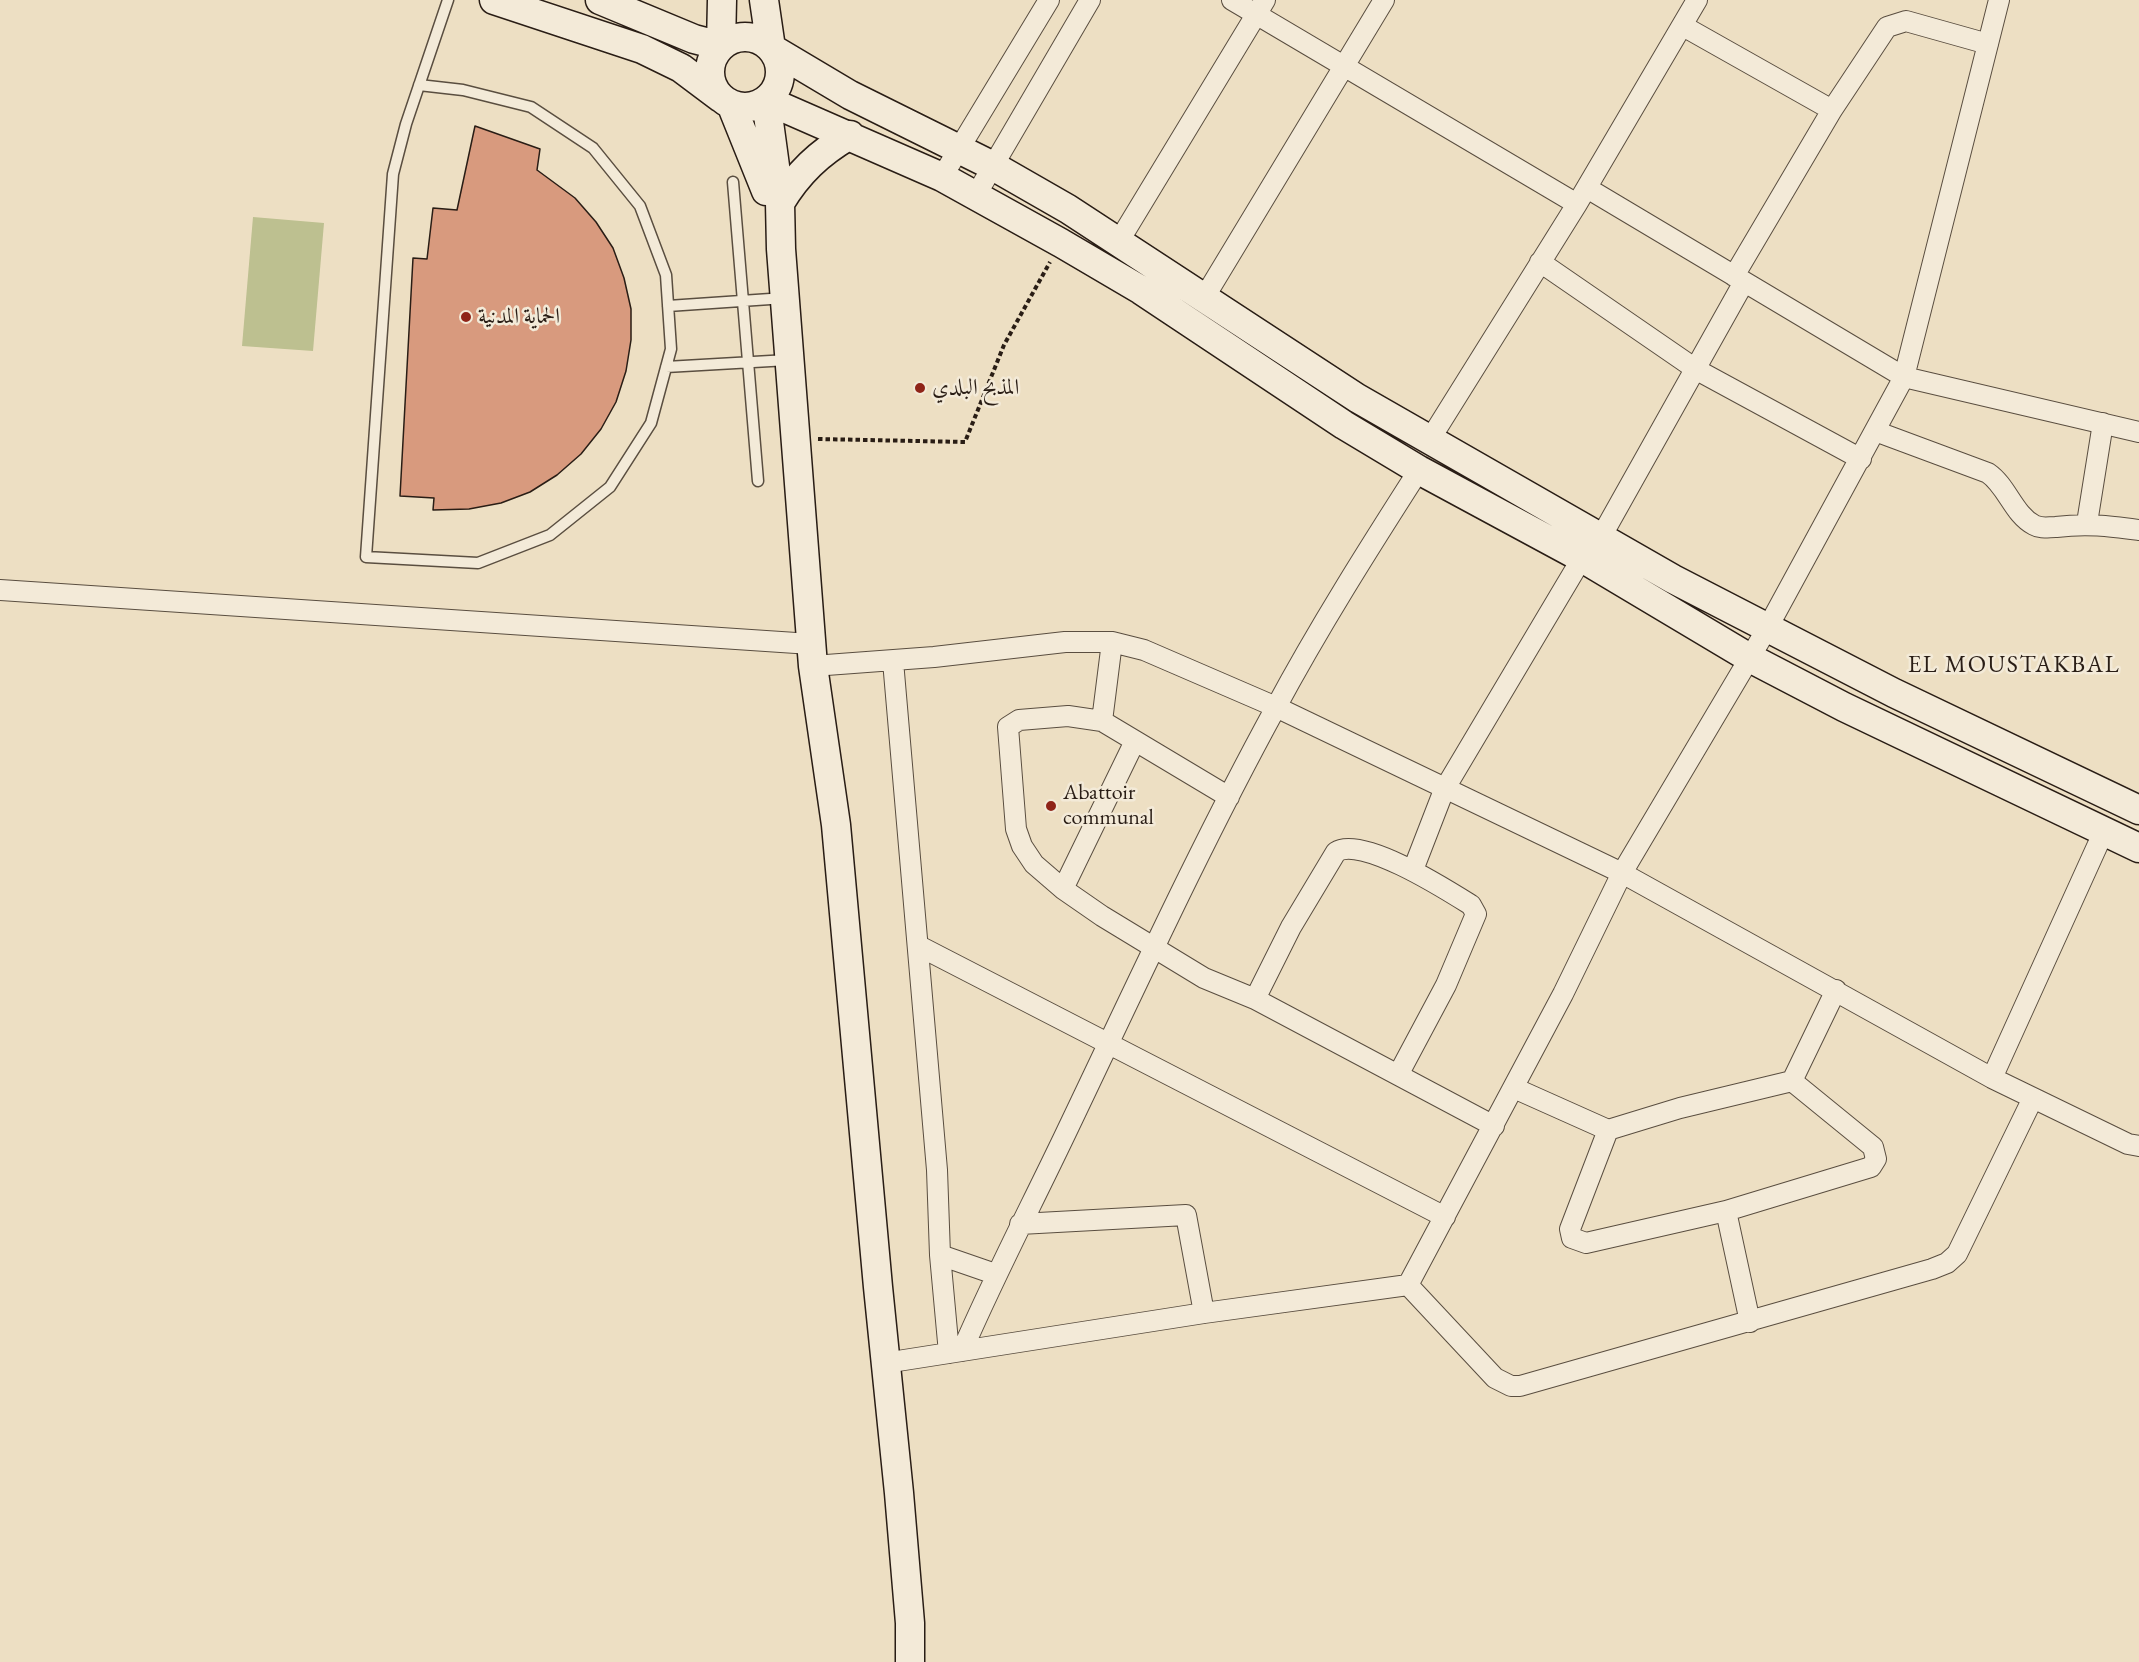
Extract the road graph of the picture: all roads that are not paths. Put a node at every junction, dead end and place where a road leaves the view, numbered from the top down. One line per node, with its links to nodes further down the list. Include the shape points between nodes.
1 (448, 0): 18 (lane)
2 (494, 0): 20 (street, via 642,49 681,68)
3 (600, 0): 15 (street, via 694,39)
4 (722, 0): 15 (street)
5 (764, 0): 16 (street)
6 (1049, 0): 23 (street)
7 (1090, 0): 24 (street)
8 (1232, 0): 12 (street)
9 (1384, 0): 17 (street)
10 (1697, 0): 13 (street)
11 (1999, 0): 14 (street)
12 (1261, 8): 17 (street); 30 (street)
13 (1683, 26): 21 (street); 28 (street)
14 (1988, 44): 21 (street, via 1906,21 1894,24 1887,27); 42 (street)
15 (721, 46): 16 (street, via 741,37 752,37); 20 (street, via 710,66 714,88)
16 (771, 48): 19 (street, via 781,69 775,92); 23 (street, via 850,95)
17 (1346, 66): 28 (street); 35 (street)
18 (419, 85): 37 (lane, via 463,90 531,107 593,148 640,206 666,275); 40 (lane, via 393,174 366,557 478,563 550,535 609,487 651,423)
19 (766, 100): 20 (street, via 743,107); 22 (street); 29 (street)
20 (726, 101): 31 (street, via 764,184)
21 (1832, 110): 33 (street)
22 (850, 135): 25 (street); 29 (street, via 817,157)
23 (960, 149): 24 (street); 25 (street)
24 (993, 166): 27 (street); 30 (street)
25 (942, 177): 27 (street)
26 (733, 182): 36 (lane)
27 (976, 195): 48 (street, via 1141,290)
28 (1582, 196): 32 (street); 33 (street)
29 (780, 203): 31 (street)
30 (1119, 241): 35 (street)
31 (781, 249): 34 (street)
32 (1540, 262): 41 (street); 46 (street)
33 (1739, 279): 41 (street); 42 (street)
34 (785, 298): 36 (lane); 38 (street)
35 (1204, 298): 46 (street)
36 (743, 301): 37 (lane); 39 (lane)
37 (668, 306): 40 (lane, via 671,349)
38 (790, 360): 39 (lane); 56 (street)
39 (748, 361): 40 (lane); 49 (lane)
40 (666, 367)
41 (1697, 370): 47 (street); 52 (street)
42 (1904, 377): 43 (street); 44 (street)
43 (2103, 423): 45 (street); 50 (street)
44 (1875, 431): 47 (street); 50 (street, via 1988,473 2034,526)
45 (2139, 432)
46 (1429, 441): 52 (street)
47 (1861, 459): 54 (street)
48 (1419, 470): 52 (street); 59 (street)
49 (758, 481)
50 (2087, 523): 51 (street)
51 (2139, 531)
52 (1592, 548): 54 (street, via 1673,579); 57 (street); 62 (street)
53 (0, 590): 56 (street)
54 (1768, 627): 57 (street); 64 (street, via 1894,693)
55 (1112, 642): 58 (street, via 1065,642); 59 (street, via 1144,650); 60 (street)
56 (812, 655): 58 (street); 92 (street, via 836,825)
57 (1748, 657): 65 (street); 68 (street)
58 (893, 661): 70 (street)
59 (1276, 708): 62 (street); 63 (street)
60 (1102, 721): 61 (street); 69 (street, via 1068,716 1019,720 1008,727 1016,829 1034,864)
61 (1135, 741): 63 (street); 69 (street)
62 (1444, 790): 67 (street); 68 (street)
63 (1228, 797): 71 (street)
64 (2139, 810)
65 (2104, 831): 66 (street); 76 (street)
66 (2139, 848)
67 (1413, 870): 73 (street, via 1351,847 1336,852 1291,927); 75 (street, via 1471,905 1476,914 1446,985)
68 (1622, 873): 72 (street); 78 (street)
69 (1063, 889): 71 (street)
70 (919, 946): 74 (street); 86 (street)
71 (1152, 947): 73 (street, via 1204,978); 74 (street)
72 (1836, 990): 76 (street); 77 (street)
73 (1255, 999): 75 (street)
74 (1108, 1042): 84 (street); 85 (street)
75 (1398, 1075): 80 (street)
76 (1992, 1078): 79 (street)
77 (1792, 1081): 81 (street); 83 (street, via 1873,1147 1876,1159 1870,1167)
78 (1514, 1088): 80 (street); 81 (street)
79 (2033, 1098): 82 (street); 90 (street, via 1961,1246 1947,1263)
80 (1494, 1126): 84 (street)
81 (1608, 1130): 83 (street, via 1570,1228 1572,1238 1586,1243)
82 (2139, 1146)
83 (1726, 1211): 90 (street)
84 (1445, 1217): 88 (street)
85 (1020, 1224): 87 (street); 89 (street, via 1186,1215)
86 (940, 1255): 87 (street); 91 (street)
87 (995, 1274): 91 (street)
88 (1408, 1285): 89 (street); 90 (street, via 1495,1377 1511,1386)
89 (1204, 1313): 91 (street)
90 (1750, 1322)
91 (955, 1352): 92 (street)
92 (885, 1363): 93 (street, via 910,1623)
93 (910, 1662)

